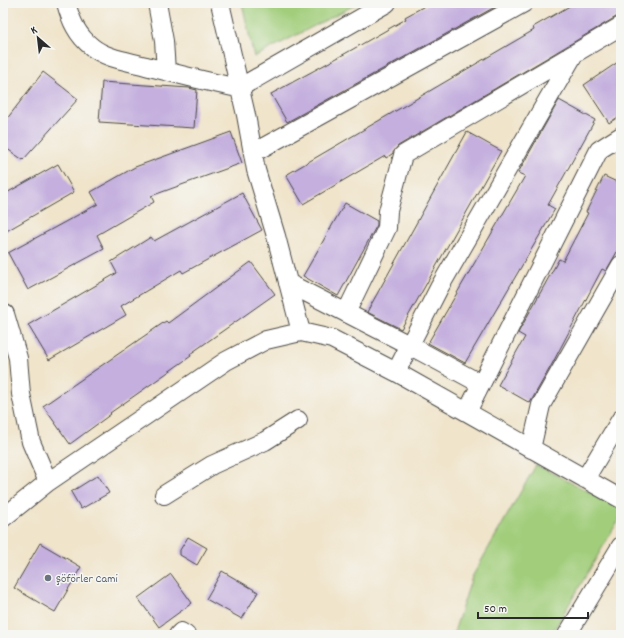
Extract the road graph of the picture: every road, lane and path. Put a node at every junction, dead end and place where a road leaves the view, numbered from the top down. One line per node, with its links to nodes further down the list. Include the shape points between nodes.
1 (66, 3): 8 (street, via 70,20 76,30 98,51 106,56)
2 (156, 3): 8 (street, via 164,41)
3 (220, 3): 9 (street)
4 (387, 3): 9 (street)
5 (524, 3): 11 (street)
6 (621, 26): 7 (street)
7 (575, 53): 15 (street, via 403,155 388,211 387,228); 17 (street, via 439,288)
8 (166, 71): 9 (street)
9 (239, 88): 11 (street)
10 (621, 136): 19 (street, via 599,150)
11 (253, 153): 13 (street)
12 (621, 265): 23 (street, via 541,405)
13 (288, 283): 15 (street); 16 (street)
14 (3, 313): 25 (street, via 18,358 21,394 31,442)
15 (346, 313): 17 (street)
16 (301, 332): 18 (street, via 332,339); 25 (street, via 266,340 226,361)
17 (409, 345): 18 (street); 19 (street)
18 (396, 372): 20 (street)
19 (481, 384): 20 (street)
20 (467, 412): 23 (street)
21 (621, 419): 24 (street)
22 (298, 420): 26 (street, via 265,441 212,465)
23 (531, 449): 24 (street)
24 (586, 480): 27 (street)
25 (48, 482): 28 (street)
26 (164, 495)
27 (621, 500)
28 (3, 518)
29 (621, 546): 32 (street)
30 (178, 635): 31 (street, via 181,632)
31 (186, 635)
32 (567, 635)

